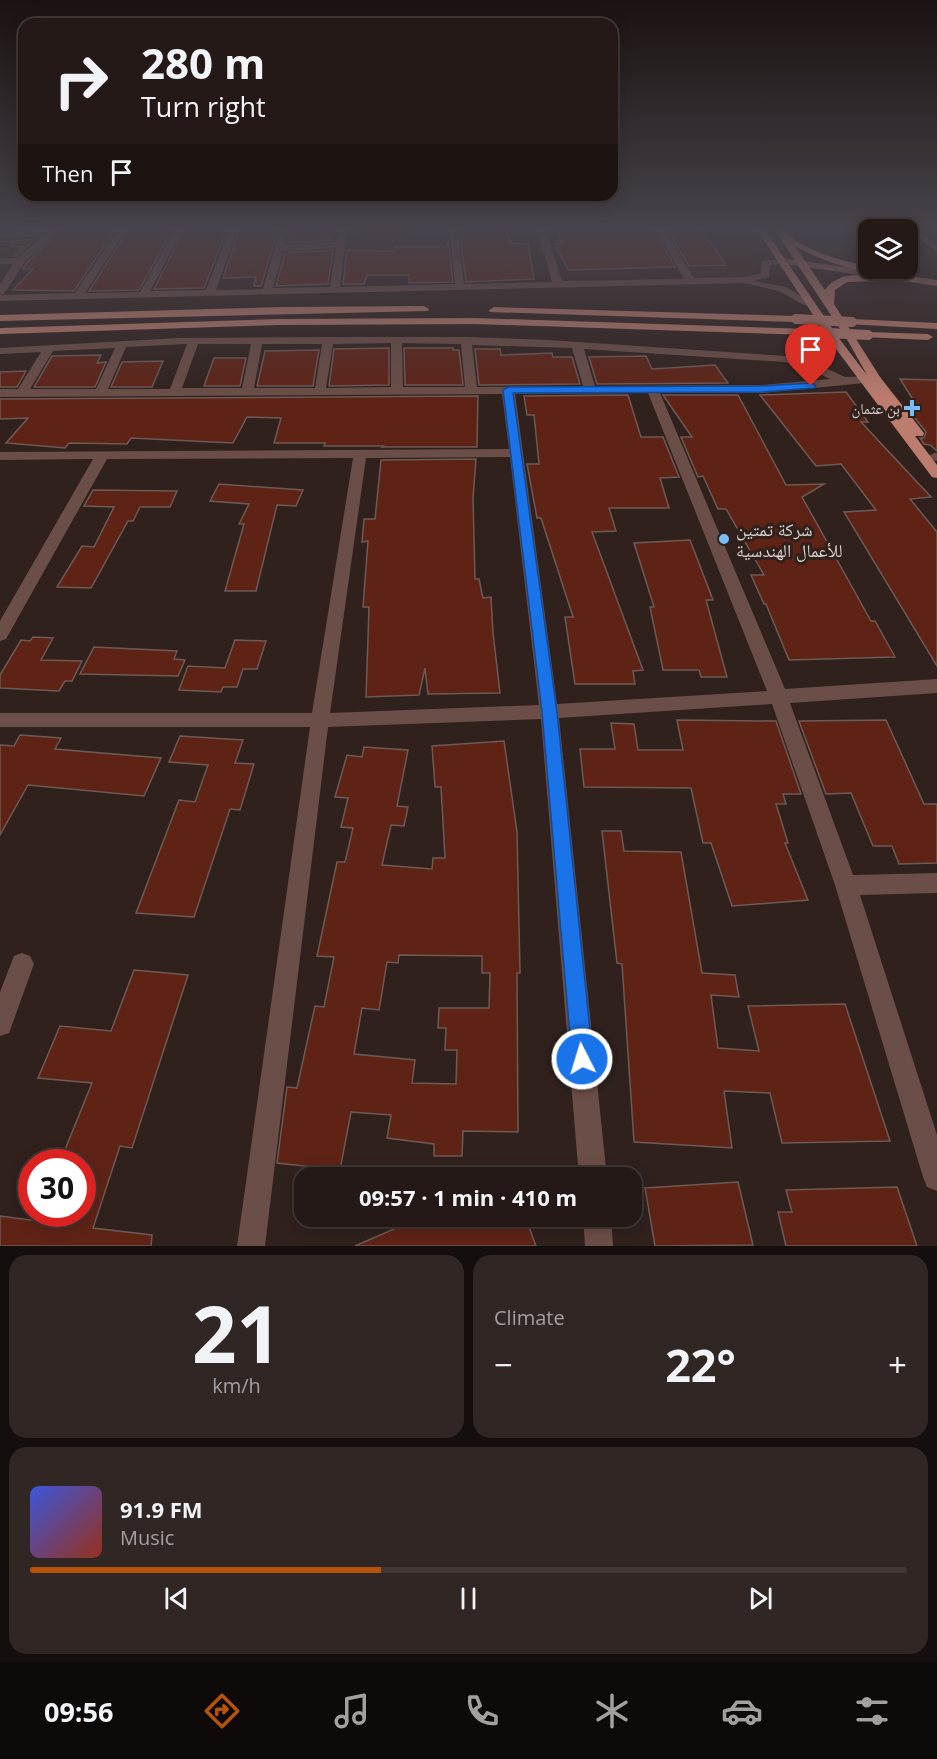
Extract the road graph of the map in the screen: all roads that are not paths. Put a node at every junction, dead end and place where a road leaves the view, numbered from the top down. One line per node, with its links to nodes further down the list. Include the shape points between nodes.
1 (85, 285): 16 (street)
2 (149, 285): 15 (street)
3 (213, 285): 14 (street)
4 (269, 285): 13 (street)
5 (336, 285): 12 (street)
6 (553, 285): 11 (street)
7 (765, 285): 18 (street)
8 (796, 285): 18 (highway)
9 (816, 285): 19 (highway)
10 (834, 285): 19 (highway)
11 (460, 288): 12 (street)
12 (335, 289): 13 (street)
13 (267, 291): 14 (street)
14 (210, 293): 15 (street)
15 (144, 294): 16 (street)
16 (78, 296): 17 (street)
17 (0, 298)
18 (808, 303): 33 (highway)
19 (829, 305): 33 (highway)
20 (0, 318): 21 (highway, bridge, via 445,309)
21 (937, 326)
22 (0, 331): 23 (highway, bridge, via 278,322 476,321)
23 (937, 337)
24 (257, 340): 25 (street); 28 (street); 42 (street)
25 (328, 340): 26 (street); 39 (street)
26 (396, 340): 27 (street); 40 (street)
27 (466, 340): 30 (street); 35 (street)
28 (194, 341): 29 (street); 41 (street)
29 (122, 344): 31 (street); 45 (street)
30 (577, 345): 34 (street, via 785,359 809,364); 37 (street)
31 (49, 348): 32 (street); 44 (street)
32 (0, 351)
33 (870, 379): 34 (street); 50 (highway, via 904,413); 51 (highway)
34 (843, 381): 38 (street, via 786,388)
35 (471, 390): 36 (street); 40 (street)
36 (508, 390): 37 (street); 46 (street)
37 (590, 390): 38 (street)
38 (652, 390): 54 (street)
39 (320, 391): 40 (street); 42 (street)
40 (396, 391)
41 (175, 392): 42 (street); 45 (street)
42 (247, 392)
43 (0, 393): 44 (street)
44 (22, 393): 45 (street)
45 (100, 393)
46 (515, 453): 49 (street); 55 (street)
47 (0, 456): 48 (street)
48 (102, 456): 49 (street); 52 (street)
49 (360, 456): 57 (street)
50 (936, 458)
51 (937, 474)
52 (2, 626)
53 (937, 686): 54 (street)
54 (778, 695): 55 (street); 59 (street)
55 (549, 712): 57 (street); 62 (street)
56 (0, 720): 57 (street)
57 (320, 720): 65 (street)
58 (937, 883): 59 (street)
59 (846, 885): 63 (street)
60 (22, 964): 61 (street)
61 (0, 1024)
62 (592, 1167)
63 (937, 1177)
64 (598, 1227): 66 (street)
65 (250, 1246)
66 (599, 1246)

